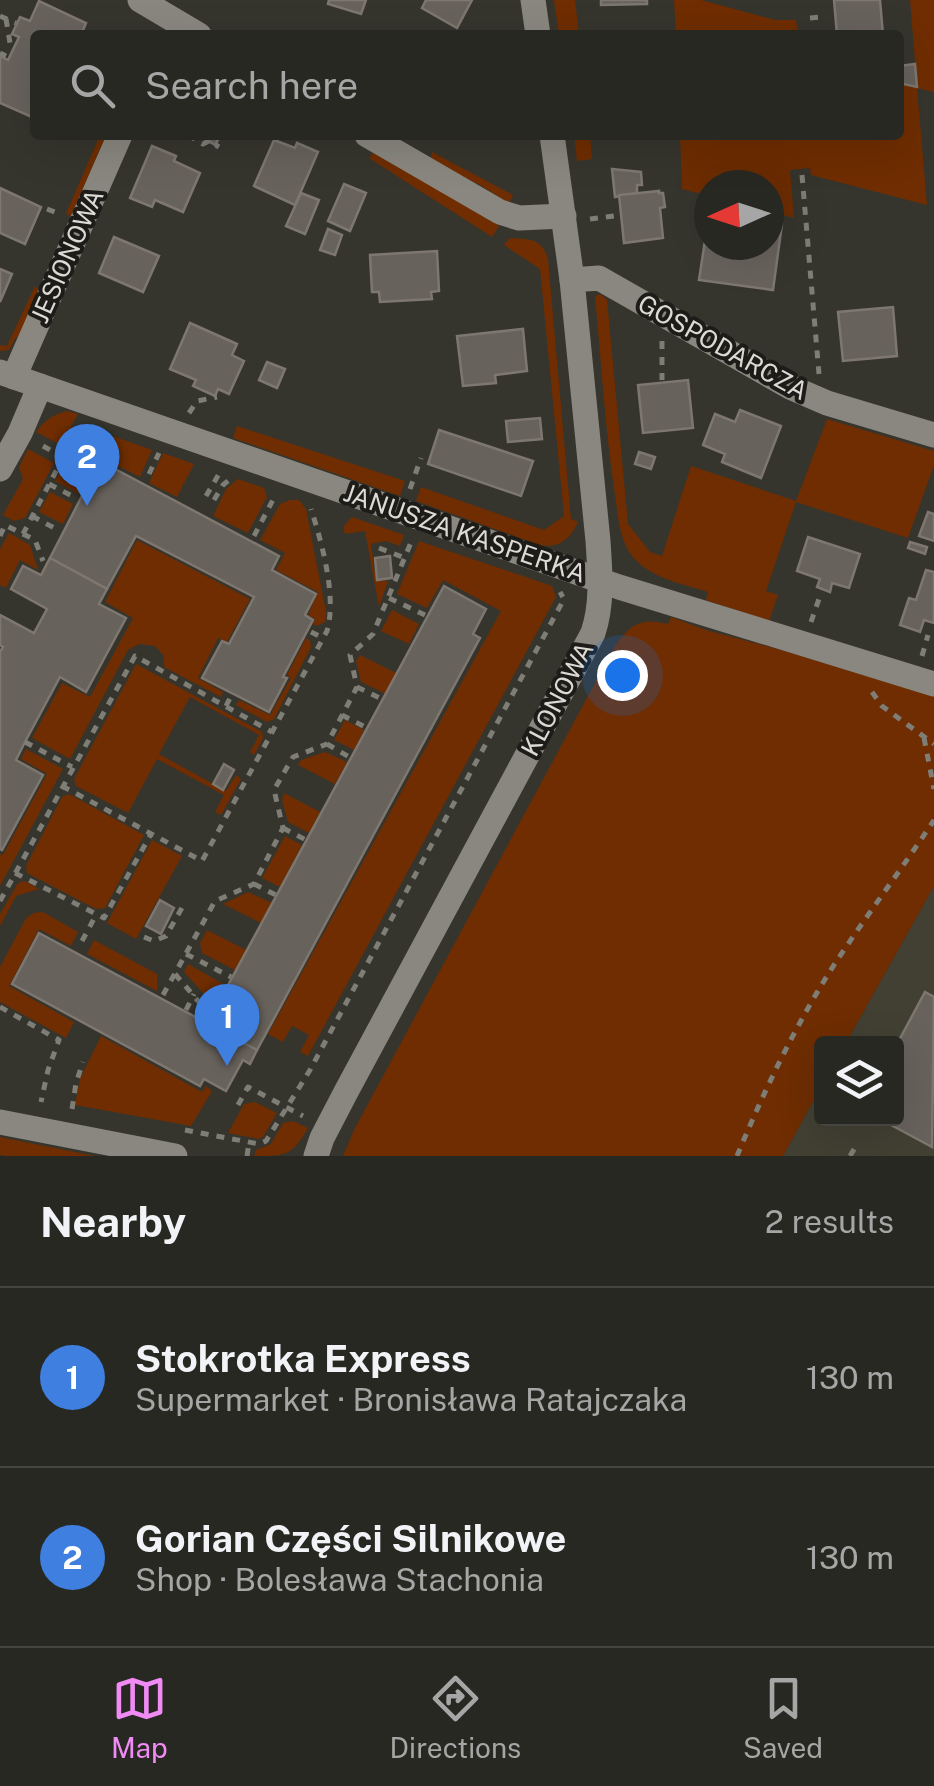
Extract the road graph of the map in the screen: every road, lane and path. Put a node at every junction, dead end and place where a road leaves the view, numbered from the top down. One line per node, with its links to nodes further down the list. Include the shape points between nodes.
1 (140, 0): 7 (street)
2 (533, 0): 8 (street)
3 (822, 17): 5 (path)
4 (3, 18): 6 (path); 9 (path)
5 (810, 18)
6 (16, 24)
7 (167, 27)
8 (537, 30)
9 (10, 44)
10 (118, 140): 19 (street, JESIONOWA)
11 (196, 140): 14 (path)
12 (376, 140): 17 (street, via 500,212)
13 (553, 140): 17 (street, KLONOWA)
14 (219, 147)
15 (802, 175): 22 (path)
16 (614, 216): 17 (path)
17 (573, 218): 18 (street, KLONOWA)
18 (572, 280): 22 (street, GOSPODARCZA, via 598,278); 48 (street, KLONOWA)
19 (7, 375): 20 (street, JANUSZA KASPERKA)
20 (40, 386): 25 (street); 48 (street, JANUSZA KASPERKA)
21 (216, 397): 23 (path, via 197,400)
22 (822, 402): 26 (street, GOSPODARCZA)
23 (188, 416)
24 (84, 420): 28 (path)
25 (20, 433): 28 (path); 30 (street)
26 (934, 435)
27 (162, 446): 32 (path)
28 (64, 457): 33 (path)
29 (222, 467): 35 (path)
30 (0, 469)
31 (240, 473): 37 (path)
32 (149, 474)
33 (49, 484): 36 (path); 39 (path)
34 (280, 487): 44 (path)
35 (206, 496)
36 (76, 498)
37 (214, 500)
38 (310, 504): 53 (path, via 329,590 331,616)
39 (32, 516): 40 (path); 42 (path)
40 (58, 530)
41 (416, 533): 46 (path)
42 (23, 534): 43 (path, via 6,525); 47 (path, via 35,540)
43 (0, 536)
44 (254, 536)
45 (380, 548): 46 (path)
46 (405, 558): 50 (path)
47 (43, 561)
48 (600, 580): 54 (street, JANUSZA KASPERKA); 102 (street, KLONOWA, via 593,633)
49 (556, 584): 94 (path, via 564,599)
50 (388, 598): 51 (path); 56 (path, via 373,634 350,655)
51 (425, 615)
52 (311, 632): 53 (path)
53 (323, 638): 62 (path)
54 (848, 657): 55 (street, JANUSZA KASPERKA); 63 (path, via 882,706)
55 (934, 684)
56 (357, 687): 58 (path); 60 (path)
57 (231, 696): 59 (path)
58 (382, 700)
59 (226, 706): 62 (path); 68 (path, via 134,656)
60 (342, 715): 61 (path); 65 (path)
61 (367, 728)
62 (272, 732): 73 (path, via 202,861)
63 (924, 738): 66 (path); 70 (path)
64 (25, 742): 68 (path)
65 (327, 744): 67 (path); 72 (path, via 293,757 274,790)
66 (934, 744)
67 (351, 758)
68 (72, 767): 69 (path)
69 (62, 786): 73 (path); 75 (path)
70 (934, 789)
71 (934, 820): 103 (path, via 806,1012)
72 (283, 828): 74 (path); 76 (path)
73 (151, 834): 80 (path, via 104,918)
74 (306, 840)
75 (15, 872): 78 (path); 80 (path)
76 (254, 884): 77 (path); 83 (path, via 214,901)
77 (276, 895)
78 (0, 901)
79 (182, 906): 81 (path, via 166,936 154,942)
80 (96, 914): 82 (path)
81 (144, 937)
82 (82, 941)
83 (186, 954): 84 (path); 85 (path)
84 (175, 974): 86 (path); 87 (path)
85 (231, 977)
86 (194, 994): 89 (path); 90 (path)
87 (164, 996)
88 (0, 1008): 92 (path, via 60,1040)
89 (186, 1010)
90 (211, 1016)
91 (83, 1062): 95 (path)
92 (40, 1105)
93 (238, 1105): 94 (path, via 248,1087)
94 (288, 1108): 98 (path, via 266,1141)
95 (72, 1109)
96 (0, 1122): 100 (street)
97 (189, 1130): 98 (path)
98 (249, 1142): 101 (path)
99 (856, 1146): 104 (path)
100 (175, 1156)
101 (246, 1156)
102 (316, 1156)
103 (737, 1156)
104 (850, 1156)

